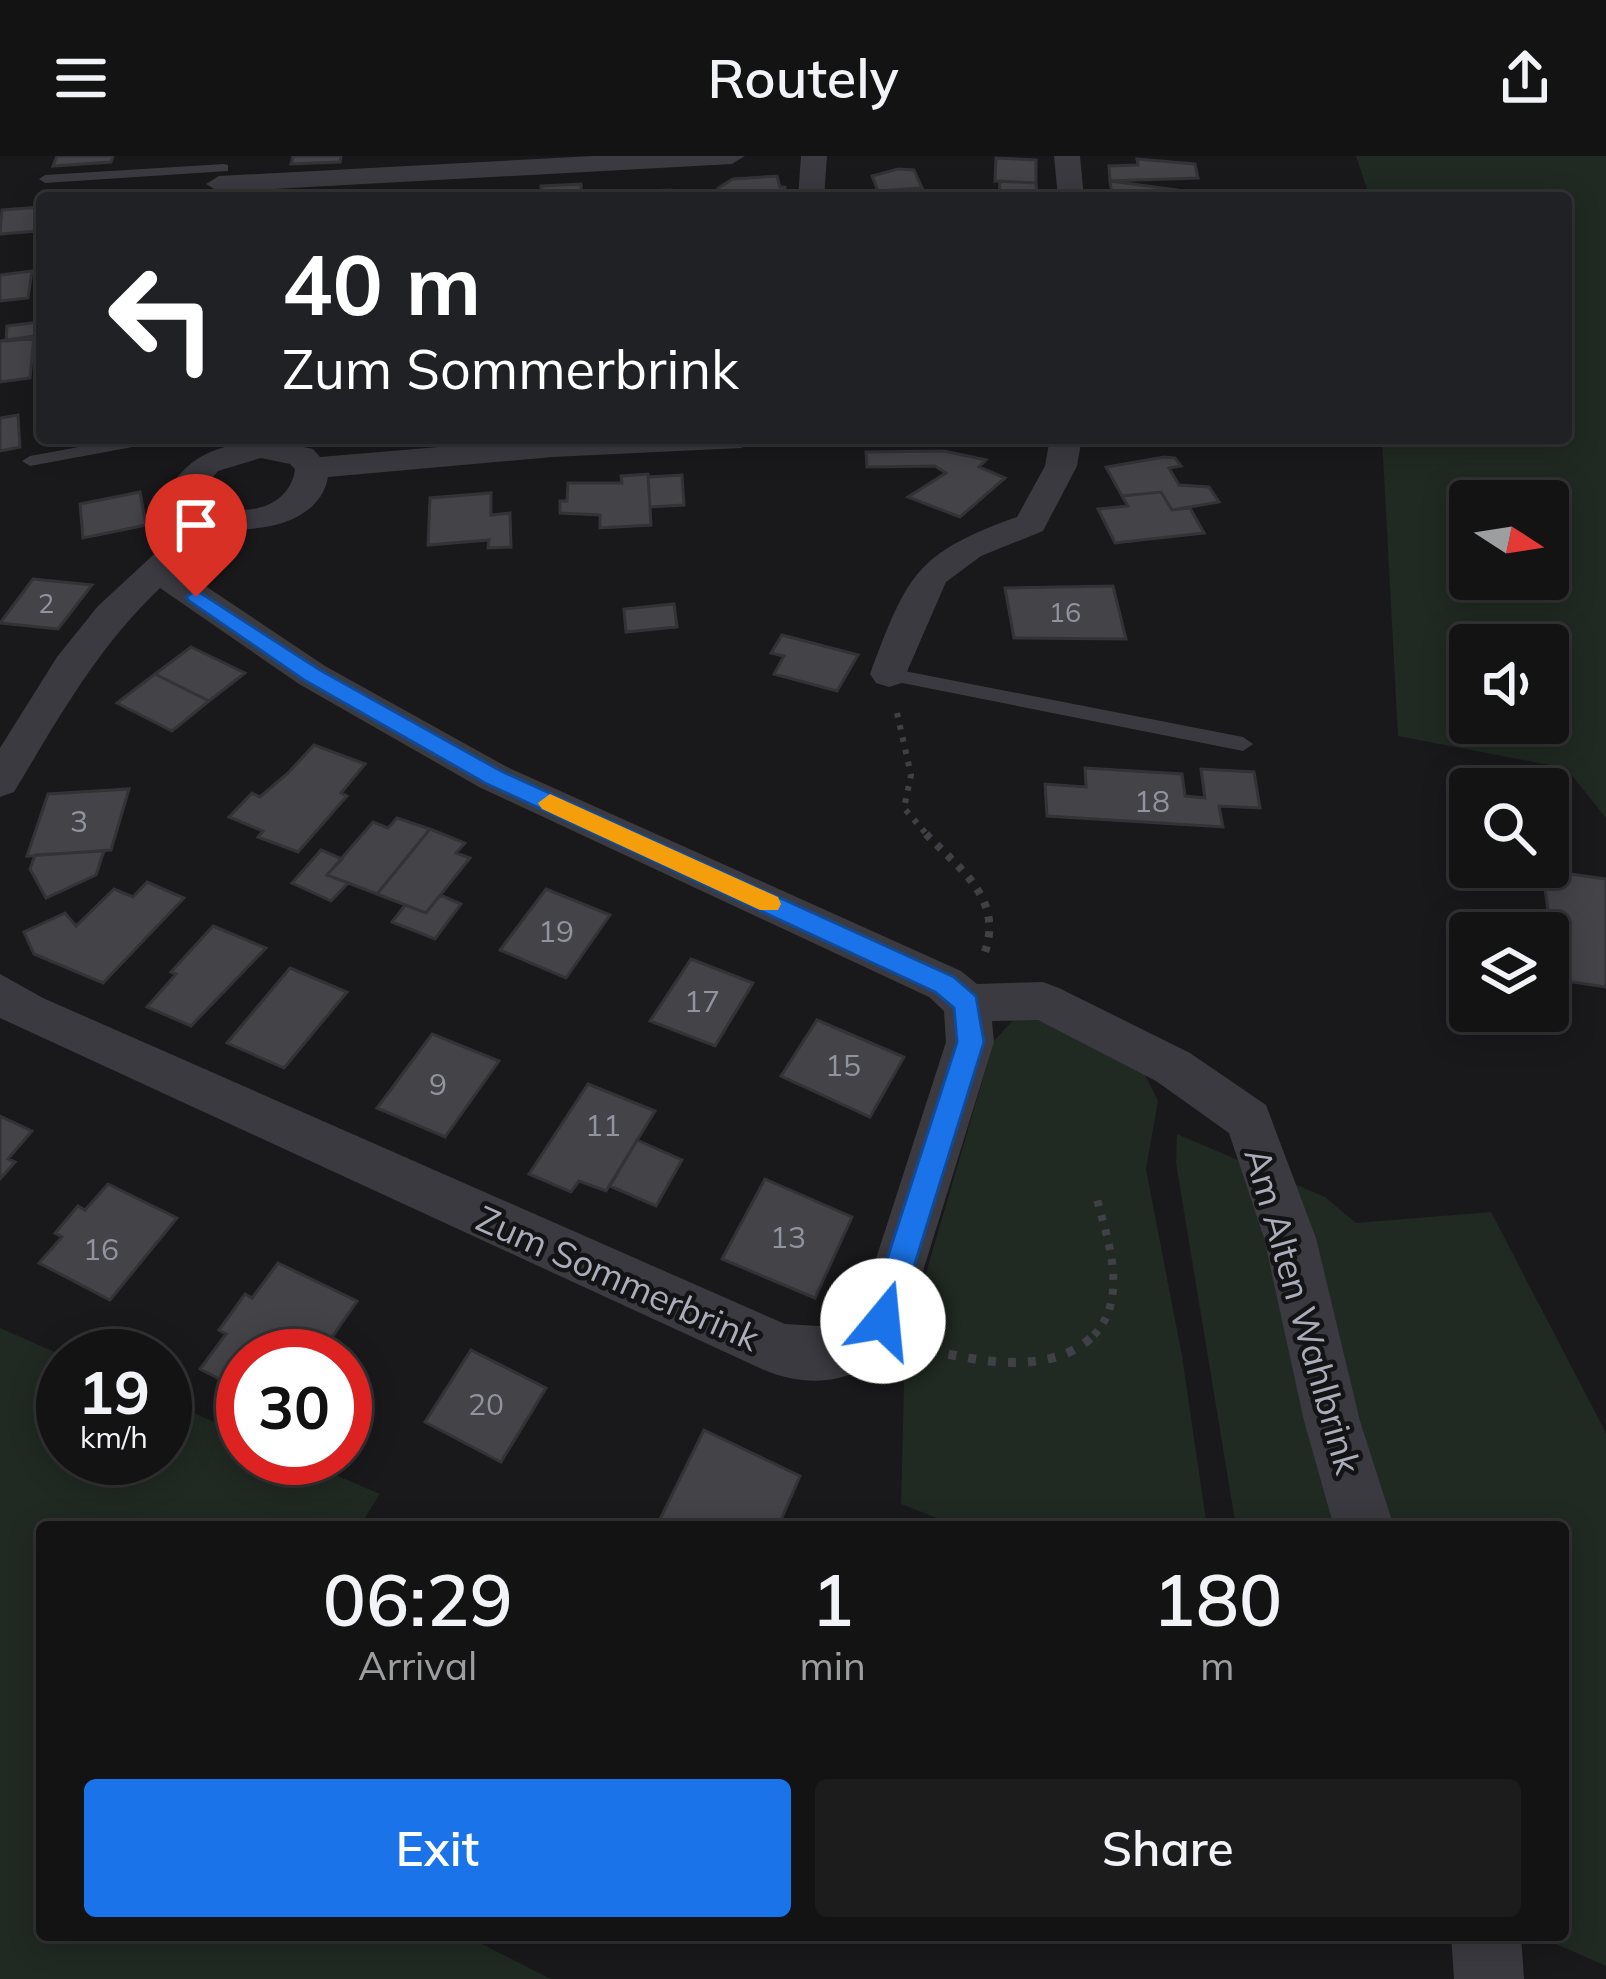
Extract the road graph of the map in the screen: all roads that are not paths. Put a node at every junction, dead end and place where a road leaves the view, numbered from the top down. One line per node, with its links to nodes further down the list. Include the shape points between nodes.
1 (732, 156): 4 (street)
2 (814, 156): 9 (street)
3 (1067, 156): 10 (street)
4 (540, 161): 5 (street)
5 (488, 170): 6 (street); 8 (street)
6 (222, 177): 7 (lane)
7 (45, 179)
8 (488, 192)
9 (812, 192)
10 (1070, 192)
11 (122, 444): 15 (lane)
12 (616, 444): 16 (street)
13 (1065, 444): 19 (street, via 1031,524 962,548 924,580)
14 (227, 446): 16 (street, via 280,449); 17 (street, via 186,488 189,503)
15 (30, 461)
16 (312, 468): 17 (street, via 310,489 281,511)
17 (212, 520): 18 (street)
18 (158, 571): 21 (street, via 70,666); 23 (street, via 312,675 493,777 945,985)
19 (889, 674): 20 (lane)
20 (1244, 744)
21 (0, 782)
22 (0, 993): 23 (street, Zum Sommerbrink, via 26,1012 783,1352 825,1358 859,1347 883,1321 970,1042)
23 (967, 1003): 24 (street, Am Alten Wahlbrink, via 1043,1001 1173,1067 1249,1120 1290,1238)
24 (1362, 1521)
25 (1486, 1941): 26 (street)
26 (1489, 1979)

